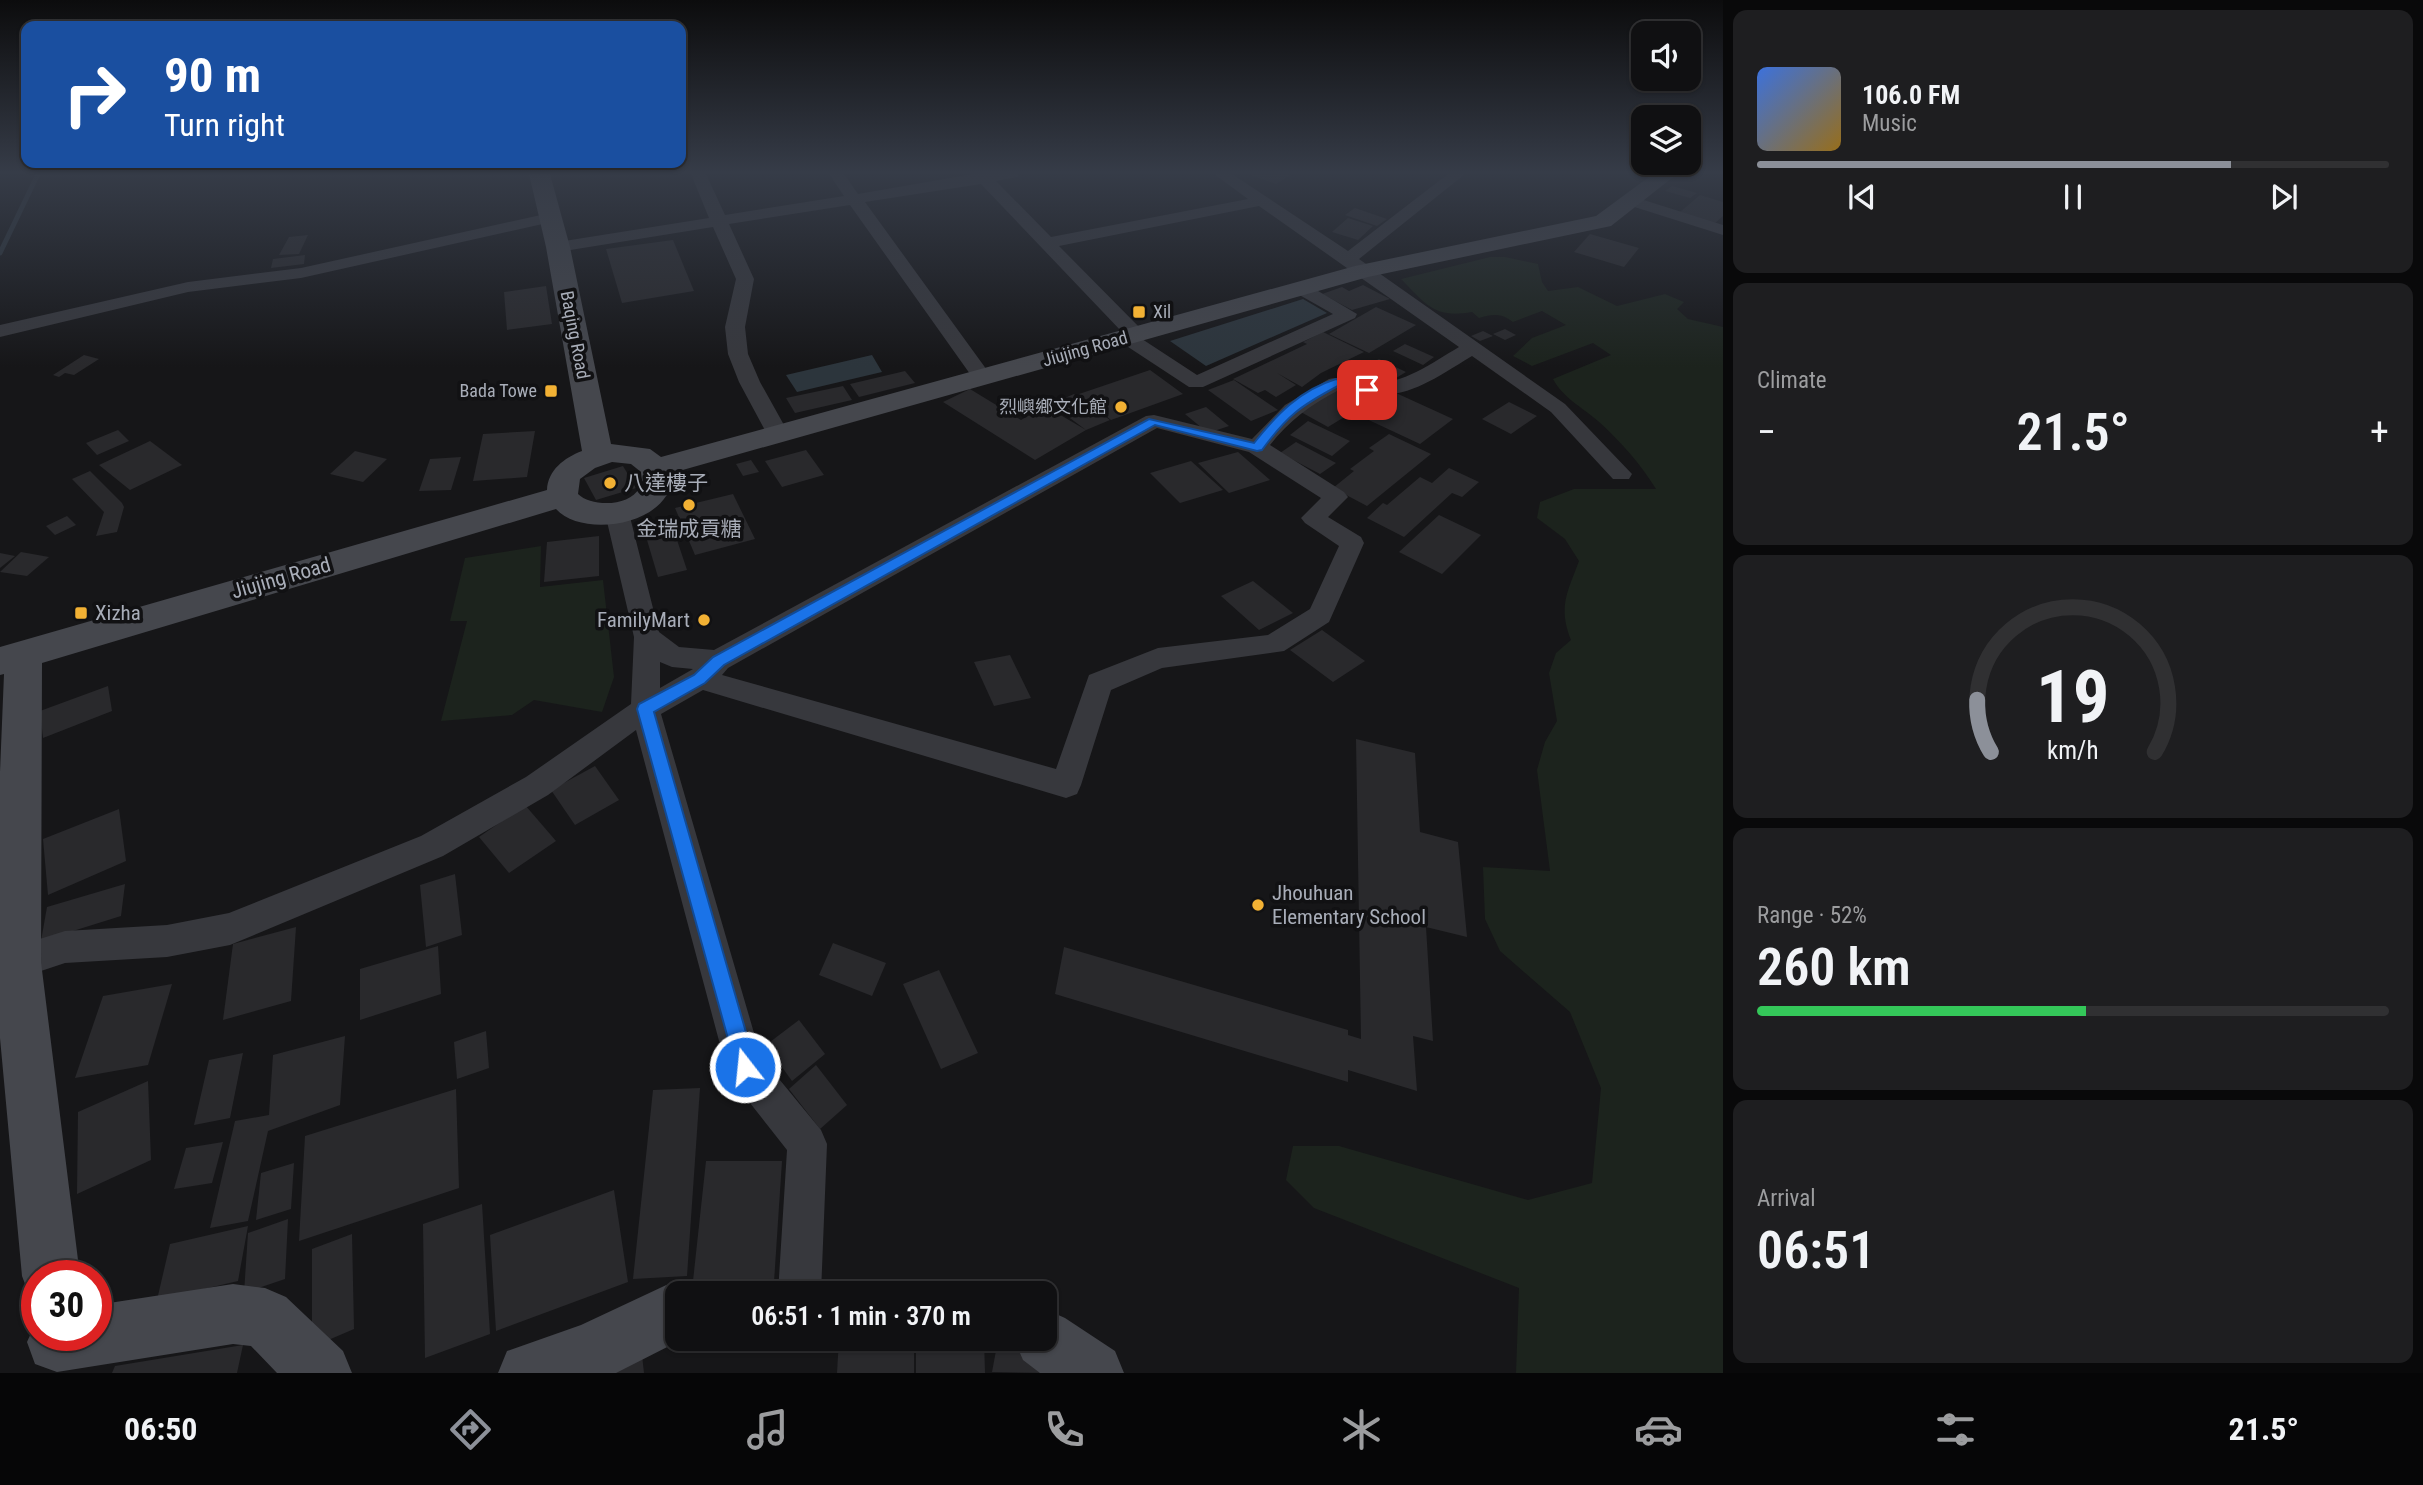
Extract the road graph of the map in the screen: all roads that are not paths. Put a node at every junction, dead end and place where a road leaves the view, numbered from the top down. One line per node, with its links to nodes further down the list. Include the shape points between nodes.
1 (460, 238): 15 (street, via 301,273 188,287)
2 (556, 238): 12 (main road, Baqing Road)
3 (614, 238): 12 (street)
4 (728, 238): 19 (street, via 746,290 735,326 737,353)
5 (881, 238): 18 (street)
6 (1042, 238): 11 (street)
7 (1072, 238): 11 (street)
8 (1316, 238): 13 (street)
9 (1386, 238): 13 (street)
10 (1507, 238): 13 (main road, Jiujing Road)
11 (1047, 243): 16 (street)
12 (558, 247): 21 (main road, Baqing Road)
13 (1356, 265): 14 (main road, Jiujing Road); 17 (street)
14 (1302, 289): 16 (main road, Jiujing Road); 16 (street, via 1348,314 1196,383)
15 (0, 331)
16 (1131, 336): 18 (main road, Jiujing Road)
17 (1474, 346): 20 (street, via 1409,385 1367,390 1336,383 1299,401); 23 (street, via 1558,408)
18 (982, 377): 19 (main road, Jiujing Road)
19 (778, 434): 22 (main road, Jiujing Road)
20 (1257, 447): 28 (street, via 1154,421); 28 (street, via 1336,497 1313,518 1352,544 1320,615 1274,644 1158,658 1099,683 1066,785)
21 (598, 455): 22 (main road, via 639,456); 24 (main road, via 564,477)
22 (656, 468): 25 (main road, via 658,485 653,494)
23 (1621, 474)
24 (562, 496): 25 (main road, via 589,513); 27 (main road, Jiujing Road)
25 (617, 513): 26 (street)
26 (647, 637): 28 (street, via 672,657); 29 (street)
27 (12, 657): 30 (main road)
28 (709, 670): 29 (street)
29 (645, 709): 31 (street, via 537,786 432,846 230,929 167,941 65,947); 33 (street, via 745,1067 807,1144)
30 (10, 825): 31 (main road)
31 (18, 962): 32 (main road)
32 (49, 1260)
33 (801, 1281)
34 (665, 1316): 38 (main road, via 591,1353)
35 (112, 1339): 37 (main road, via 233,1314 265,1318)
36 (1057, 1348): 39 (main road)
37 (321, 1373)
38 (529, 1373)
39 (1094, 1373)

